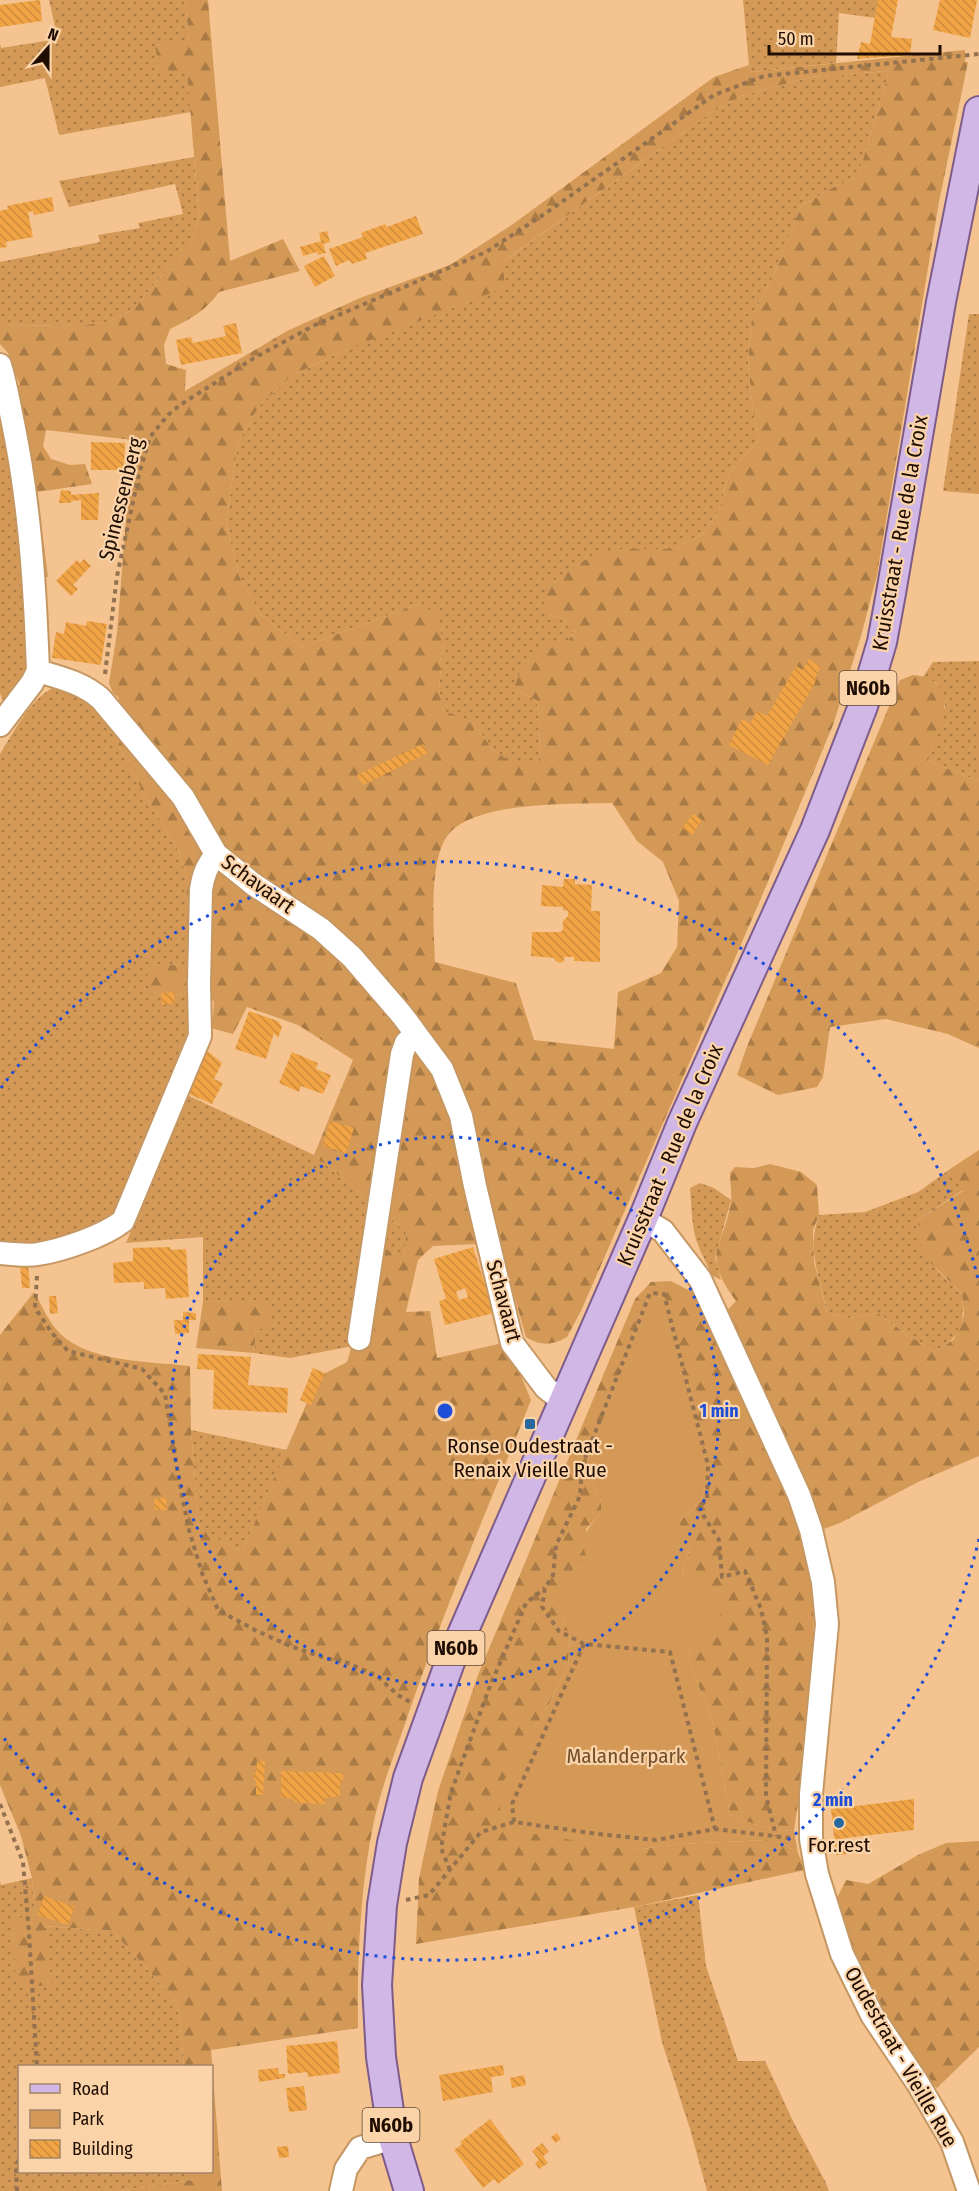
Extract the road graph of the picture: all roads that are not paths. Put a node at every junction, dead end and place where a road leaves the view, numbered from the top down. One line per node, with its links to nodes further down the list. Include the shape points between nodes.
1 (979, 111): 7 (main road, Kruisstraat - Rue de la Croix / N60b, via 941,302 882,642 863,706 815,830 682,1123)
2 (0, 365): 3 (street, via 19,451 29,526)
3 (38, 671): 4 (street); 5 (street, Schavaart, via 79,684 101,699 183,796)
4 (0, 725)
5 (216, 854): 6 (street, Schavaart, via 321,929 352,957); 8 (street, via 207,865 201,890 200,1036 123,1221 97,1236 37,1255)
6 (415, 1034): 9 (street, via 402,1054); 10 (street, Schavaart, via 442,1069 461,1116 512,1343 546,1388)
7 (643, 1219): 10 (main road, Kruisstraat - Rue de la Croix / N60b); 14 (street, Oudestraat - Vieille Rue, via 663,1231 699,1280 799,1495 811,1530 823,1582 827,1624 811,1794 811,1839 817,1874 842,1954 872,2015 952,2142)
8 (0, 1254)
9 (359, 1339)
10 (563, 1401): 11 (main road, Kruisstraat - Rue de la Croix / N60b, via 430,1715 392,1843 382,1905 377,1985 381,2057)
11 (393, 2138): 12 (street, via 360,2148 346,2169); 13 (main road, Kruisstraat - Rue de la Croix / N60b)
12 (341, 2191)
13 (409, 2191)
14 (969, 2191)

